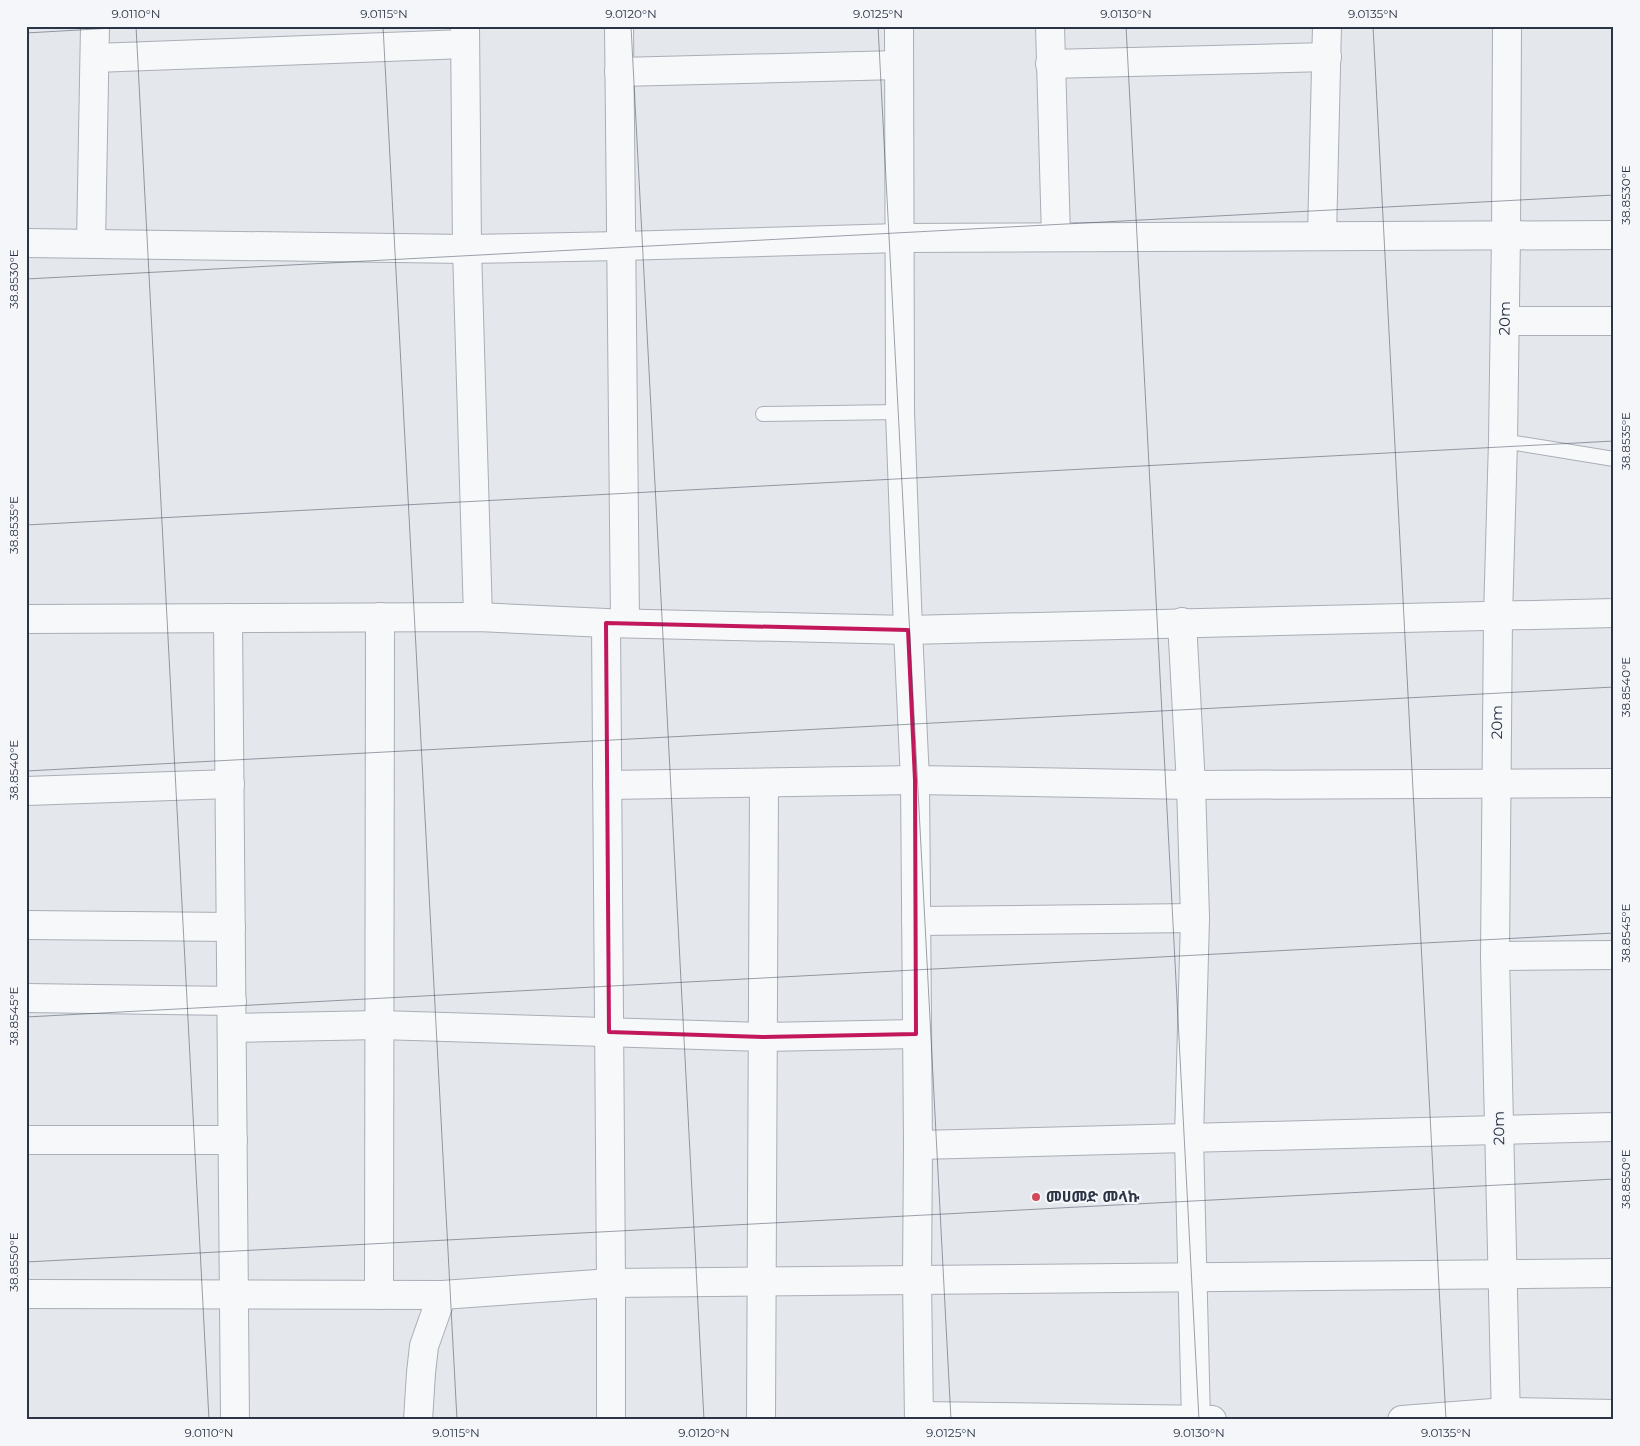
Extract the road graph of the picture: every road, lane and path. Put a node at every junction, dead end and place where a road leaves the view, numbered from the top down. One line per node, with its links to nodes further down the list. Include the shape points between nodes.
1 (95, 26): 9 (street)
2 (619, 26): 12 (street)
3 (899, 26): 11 (street)
4 (1050, 26): 10 (street)
5 (1327, 26): 8 (street)
6 (1507, 26): 13 (street, 20m)
7 (465, 35): 9 (street); 21 (street)
8 (1327, 57): 10 (street); 15 (street)
9 (95, 58): 19 (street)
10 (1050, 64): 16 (street)
11 (899, 65): 12 (street); 17 (street)
12 (619, 72): 20 (street)
13 (1506, 234): 14 (street); 15 (street); 22 (street, 20m)
14 (1614, 235)
15 (1322, 236): 16 (street)
16 (1056, 237): 17 (street)
17 (899, 238): 20 (street); 24 (street)
18 (26, 243): 19 (street)
19 (92, 243): 21 (street)
20 (621, 246): 21 (street); 34 (street)
21 (467, 249): 29 (street)
22 (1505, 321): 23 (street); 26 (street, 20m)
23 (1614, 321)
24 (900, 412): 25 (lane); 36 (street)
25 (763, 414)
26 (1503, 441): 27 (lane); 31 (street, 20m)
27 (1614, 459)
28 (1614, 613): 31 (street)
29 (478, 616): 30 (street); 34 (street)
30 (380, 617): 32 (street); 53 (street)
31 (1498, 617): 35 (street); 41 (street, 20m)
32 (228, 618): 33 (street); 40 (street)
33 (26, 619)
34 (615, 622): 36 (street); 42 (street)
35 (1182, 622): 36 (street); 43 (street)
36 (908, 630): 37 (street)
37 (915, 780): 38 (street); 43 (street); 46 (street)
38 (764, 782): 42 (street); 57 (street)
39 (1614, 783): 41 (street)
40 (230, 784): 44 (street); 48 (street)
41 (1497, 784): 43 (street); 50 (street, 20m)
42 (607, 785): 55 (street)
43 (1191, 785): 45 (street)
44 (26, 791)
45 (1195, 918): 46 (street); 60 (street)
46 (916, 921): 56 (street)
47 (26, 925): 48 (street)
48 (231, 927): 52 (street)
49 (1614, 955): 50 (street)
50 (1495, 956): 59 (street, 20m)
51 (26, 998): 52 (street)
52 (232, 1001): 54 (street)
53 (380, 1025): 54 (street); 55 (street); 72 (street)
54 (232, 1028): 62 (street)
55 (609, 1032): 57 (street); 69 (street)
56 (916, 1034): 57 (street); 63 (street)
57 (763, 1037): 68 (street)
58 (1614, 1127): 59 (street)
59 (1499, 1129): 60 (street); 65 (street, 20m)
60 (1189, 1138): 63 (street); 66 (street)
61 (26, 1140): 62 (street)
62 (233, 1140): 71 (street)
63 (918, 1145): 67 (street)
64 (1614, 1274): 65 (street)
65 (1502, 1275): 66 (street); 75 (street, 20m)
66 (1193, 1278): 67 (street); 77 (street)
67 (917, 1280): 68 (street); 76 (street)
68 (762, 1282): 69 (street); 81 (street)
69 (611, 1283): 73 (street); 80 (street)
70 (26, 1294): 71 (street)
71 (234, 1294): 72 (street); 78 (street)
72 (379, 1295): 73 (street)
73 (442, 1295): 79 (street, via 424,1346)
74 (1614, 1414): 75 (street)
75 (1506, 1416): 82 (street)
76 (919, 1418): 77 (street)
77 (1201, 1419)
78 (235, 1420)
79 (418, 1420)
80 (611, 1420)
81 (761, 1420)
82 (1402, 1420)

